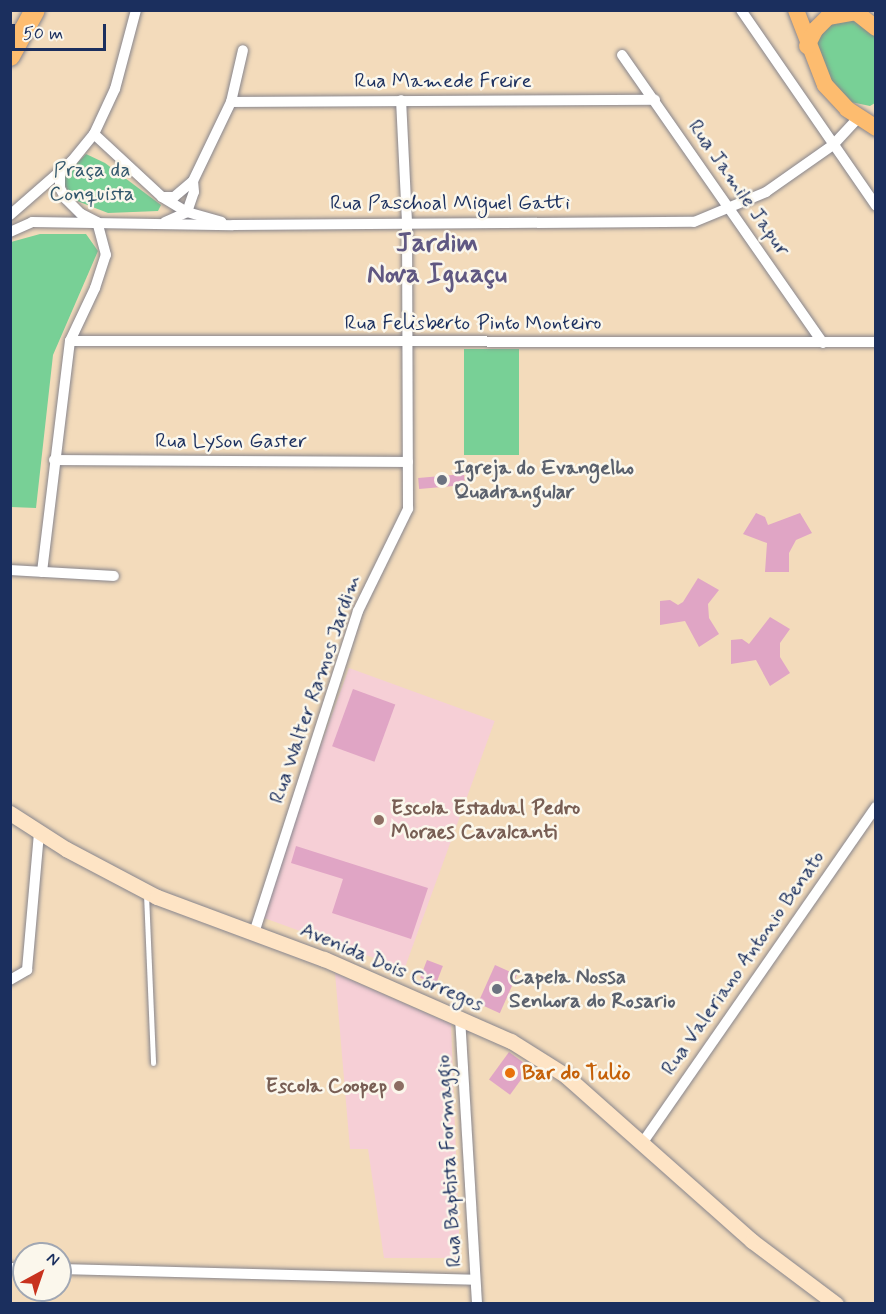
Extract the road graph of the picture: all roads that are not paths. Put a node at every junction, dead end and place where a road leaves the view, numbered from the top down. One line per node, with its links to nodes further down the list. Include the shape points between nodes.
1 (35, 10): 11 (highway)
2 (136, 10): 17 (street, via 115,89)
3 (741, 10): 18 (street)
4 (796, 10): 8 (main road)
5 (854, 11): 6 (street); 7 (main road); 8 (main road, via 828,17 814,30)
6 (876, 13)
7 (876, 28)
8 (807, 46): 15 (main road, via 825,84)
9 (243, 51): 14 (street)
10 (622, 55): 13 (street, Rua Jamile Japur)
11 (10, 56)
12 (401, 100): 13 (street, Rua Mamede Freire); 14 (street, Rua Mamede Freire); 27 (street, Rua Walter Ramos Jardim)
13 (655, 100): 23 (street, Rua Jamile Japur)
14 (231, 102): 20 (street)
15 (867, 117): 16 (main road); 18 (street, Rua Paschoal Miguel Gatti)
16 (876, 128)
17 (94, 134): 19 (street); 21 (street)
18 (832, 145): 22 (street); 23 (street, Rua Paschoal Miguel Gatti, via 766,192)
19 (60, 172): 25 (street); 26 (street, via 60,188 66,200)
20 (193, 181): 21 (street, via 174,197); 24 (street)
21 (162, 196): 24 (street)
22 (876, 206)
23 (729, 210): 27 (street, Rua Paschoal Miguel Gatti, via 694,222); 34 (street, Rua Jamile Japur)
24 (188, 212): 28 (street); 29 (street)
25 (10, 215)
26 (97, 222): 28 (street, Rua Paschoal Miguel Gatti); 30 (street, Rua Paschoal Miguel Gatti, via 32,222); 31 (street, via 106,255)
27 (407, 222): 29 (street, Rua Paschoal Miguel Gatti); 32 (street, Rua Walter Ramos Jardim)
28 (156, 225): 29 (street, Rua Paschoal Miguel Gatti)
29 (233, 225)
30 (10, 232)
31 (70, 341): 32 (street, Rua Felisberto Pinto Monteiro); 35 (street)
32 (406, 342): 34 (street, Rua Felisberto Pinto Monteiro); 36 (street, Rua Walter Ramos Jardim)
33 (876, 342): 34 (street, Rua Felisberto Pinto Monteiro)
34 (823, 343)
35 (54, 460): 36 (street, Rua Lyson Gaster); 38 (street)
36 (408, 462): 44 (street, Rua Walter Ramos Jardim, via 408,509 403,526 358,610)
37 (10, 570): 38 (street)
38 (42, 572): 39 (street)
39 (114, 576)
40 (876, 807): 48 (street, Rua Valeriano Antonio Benato)
41 (10, 813): 42 (street, Avenida Dois Córregos)
42 (39, 832): 43 (street, Avenida Dois Córregos); 45 (street, via 27,970)
43 (146, 891): 44 (street, Avenida Dois Córregos); 47 (lane)
44 (254, 933): 46 (street, Avenida Dois Córregos)
45 (10, 980)
46 (460, 1017): 48 (street, Avenida Dois Córregos, via 511,1041 565,1075); 50 (street, Rua Baptista Formaggio)
47 (153, 1063)
48 (643, 1142): 52 (street, Avenida Dois Córregos, via 752,1241)
49 (72, 1269): 50 (street)
50 (475, 1280): 51 (street, Rua Baptista Formaggio)
51 (477, 1304)
52 (836, 1304)

